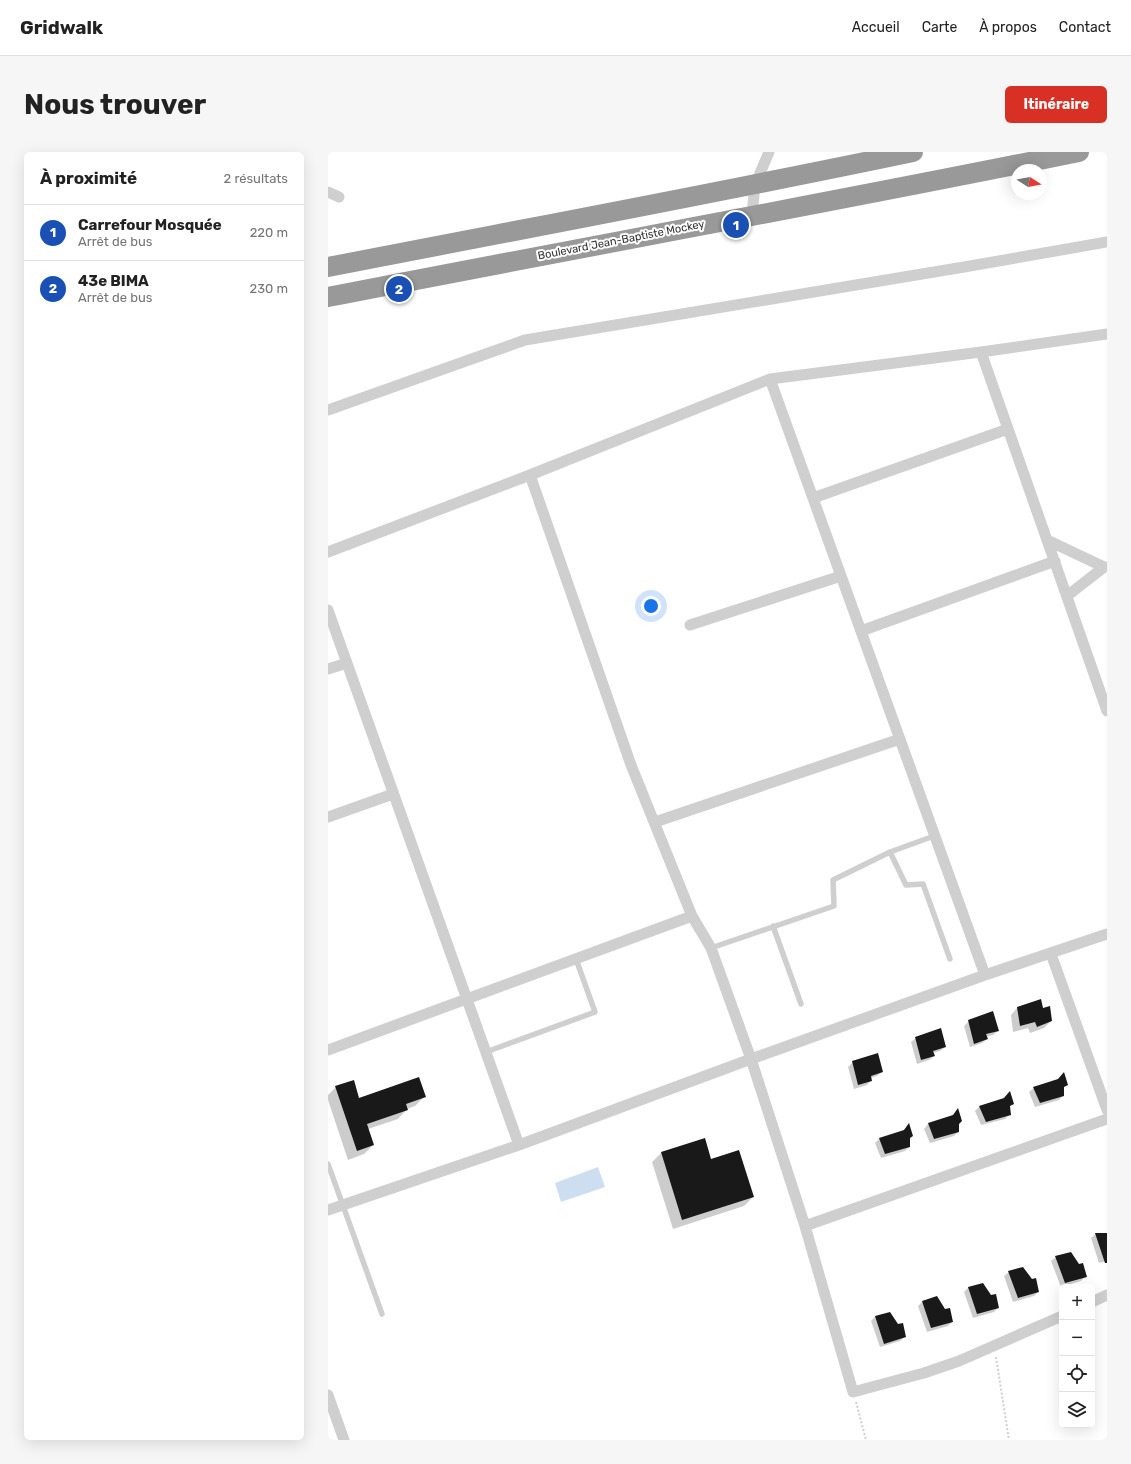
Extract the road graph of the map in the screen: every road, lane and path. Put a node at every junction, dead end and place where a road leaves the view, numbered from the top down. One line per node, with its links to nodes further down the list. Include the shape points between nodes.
1 (769, 152): 4 (street)
2 (913, 152): 4 (highway)
3 (1079, 152): 7 (highway, Boulevard Jean-Baptiste Mockey)
4 (755, 185): 7 (street); 9 (highway)
5 (328, 192): 6 (street)
6 (339, 197)
7 (752, 215): 10 (highway, Boulevard Jean-Baptiste Mockey)
8 (1107, 242): 14 (street, via 525,340)
9 (328, 267)
10 (328, 297)
11 (1107, 334): 12 (street)
12 (981, 352): 13 (street); 15 (street)
13 (770, 379): 16 (street); 17 (street)
14 (328, 410)
15 (1008, 429): 17 (street); 18 (street)
16 (530, 475): 19 (street); 33 (street, via 631,765)
17 (813, 498): 22 (street)
18 (1047, 540): 20 (street); 21 (street)
19 (328, 552)
20 (1054, 561): 23 (street); 26 (street)
21 (1106, 567): 23 (street)
22 (841, 576): 25 (street); 26 (street)
23 (1067, 596): 29 (street)
24 (328, 610): 27 (street)
25 (690, 625)
26 (861, 630): 30 (street)
27 (347, 663): 28 (street); 31 (street)
28 (328, 669)
29 (1107, 711)
30 (900, 739): 33 (street); 34 (street)
31 (393, 794): 32 (street); 44 (street)
32 (328, 817)
33 (655, 822): 36 (street)
34 (934, 836): 35 (lane); 43 (street)
35 (890, 852): 37 (lane, via 833,880 834,906); 42 (lane, via 906,885 923,884)
36 (692, 916): 39 (street); 41 (street)
37 (773, 926): 39 (lane); 45 (lane)
38 (1107, 934): 40 (street)
39 (711, 948): 48 (street)
40 (1051, 954): 43 (street); 49 (street)
41 (576, 959): 44 (street); 47 (lane, via 595,1012)
42 (950, 959)
43 (985, 975): 48 (street)
44 (467, 999): 46 (street); 47 (street)
45 (801, 1004)
46 (328, 1050)
47 (486, 1052): 51 (street)
48 (751, 1059): 51 (street); 55 (street)
49 (1107, 1110)
50 (1107, 1119): 55 (street)
51 (519, 1144): 53 (street)
52 (328, 1164): 53 (lane)
53 (343, 1205): 54 (street); 58 (lane)
54 (328, 1210)
55 (805, 1226): 61 (street)
56 (1107, 1295): 57 (street)
57 (1095, 1301)
58 (382, 1314)
59 (1059, 1317): 60 (street)
60 (994, 1346): 61 (street, via 924,1373); 65 (path)
61 (853, 1392): 64 (path)
62 (328, 1395): 63 (street)
63 (344, 1440)
64 (866, 1440)
65 (1009, 1440)

